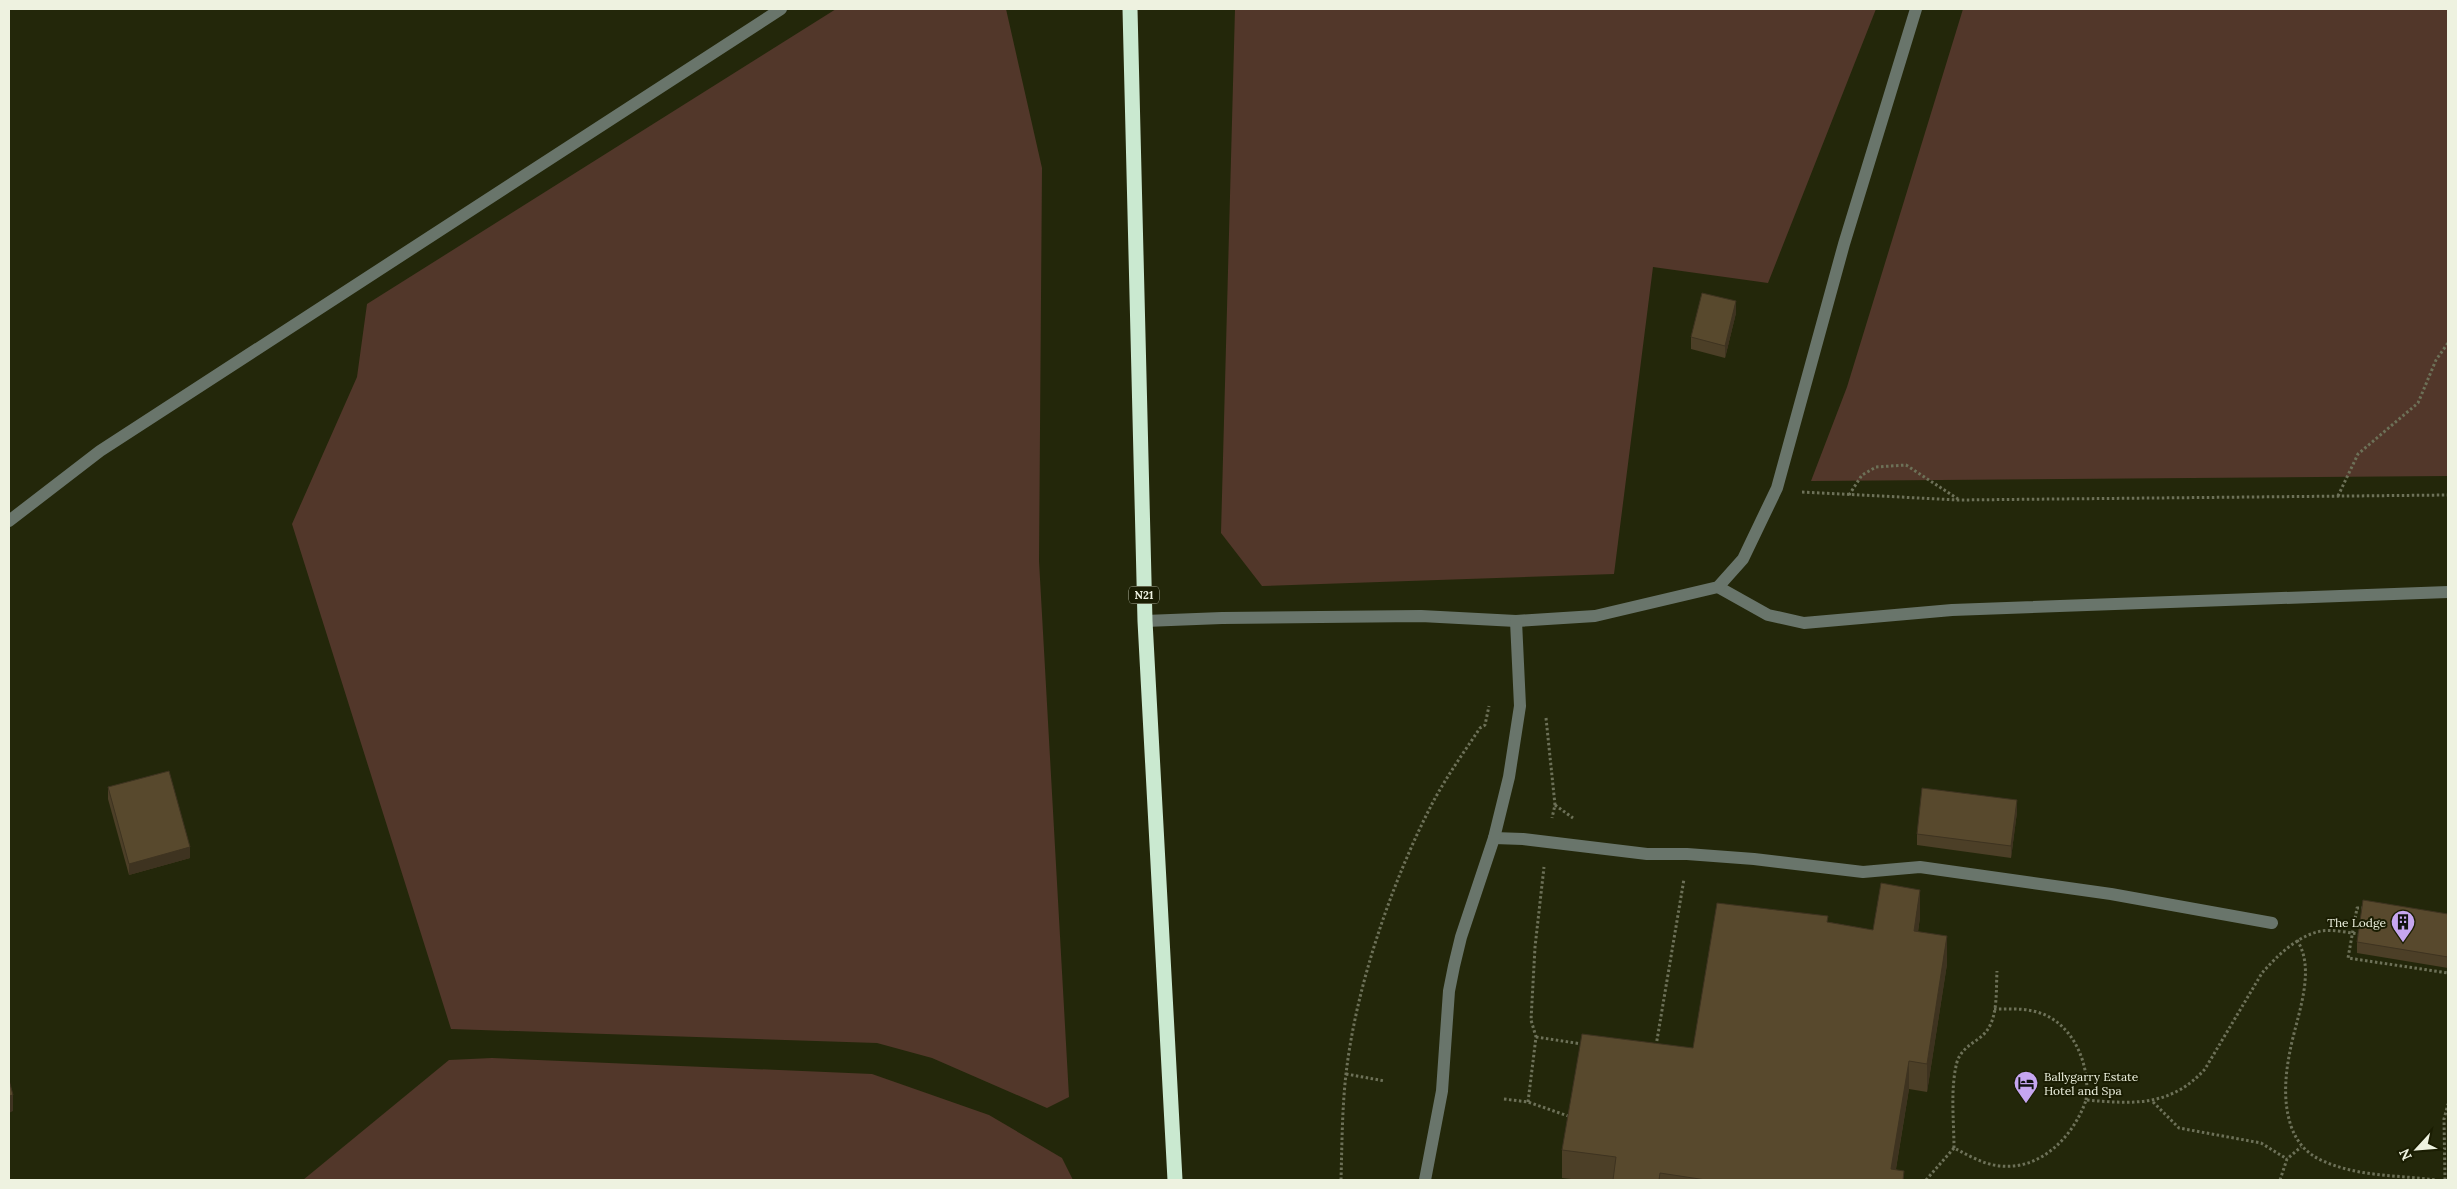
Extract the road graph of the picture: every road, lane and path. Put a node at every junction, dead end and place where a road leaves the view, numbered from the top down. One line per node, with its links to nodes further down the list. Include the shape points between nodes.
1 (782, 9): 10 (street, via 100,451)
2 (1130, 9): 14 (highway, N21)
3 (1916, 9): 5 (street, via 1844,244)
4 (2448, 343): 8 (path, via 2436,360 2418,403 2358,454)
5 (1777, 488): 6 (path); 11 (street, via 1743,559)
6 (1849, 495): 9 (path); 9 (path, via 1862,475 1876,467 1906,465)
7 (2448, 495): 8 (path)
8 (2338, 496): 9 (path)
9 (1958, 500)
10 (9, 521)
11 (1718, 588): 12 (street, via 1768,615 1804,624 1952,610); 13 (street, via 1595,616)
12 (2448, 592)
13 (1516, 621): 14 (street, via 1421,616); 18 (street, via 1520,706 1509,777)
14 (1145, 622): 43 (highway, N21)
15 (1489, 706): 32 (path, via 1485,725 1434,801 1398,882 1366,974)
16 (1546, 717): 17 (path, via 1555,804)
17 (1550, 826)
18 (1494, 838): 22 (street, via 1523,838 1647,854 1754,859 1863,872 1920,867 2102,892); 45 (street, via 1454,966 1449,991 1442,1091)
19 (1544, 863): 29 (path, via 1534,947 1531,1020)
20 (1686, 872): 31 (path)
21 (2372, 909): 23 (path, via 2357,908)
22 (2272, 923)
23 (2351, 933): 24 (path); 25 (path, via 2322,931); 27 (path, via 2348,958)
24 (2360, 934)
25 (2296, 940): 37 (path, via 2262,973 2217,1052 2197,1078); 40 (path, via 2301,946 2305,970 2302,1000 2289,1052 2285,1094 2286,1113)
26 (1997, 971): 28 (path)
27 (2448, 973)
28 (1994, 1009): 35 (path, via 2037,1012 2060,1024 2077,1046 2086,1080); 41 (path, via 1988,1029 1966,1046 1958,1062)
29 (1536, 1037): 30 (path); 36 (path)
30 (1590, 1046)
31 (1654, 1056)
32 (1346, 1074): 33 (path); 44 (path)
33 (1385, 1080)
34 (1504, 1099): 36 (path)
35 (2086, 1100): 37 (path); 41 (path, via 2072,1129 2059,1144 2029,1163 1999,1166)
36 (1528, 1102): 39 (path)
37 (2153, 1102): 42 (path, via 2179,1128 2261,1143)
38 (2448, 1104): 49 (path, via 2444,1119)
39 (1572, 1117)
40 (2301, 1146): 42 (path); 48 (path, via 2323,1161 2354,1170)
41 (1954, 1148): 46 (path)
42 (2288, 1159): 47 (path)
43 (1176, 1180)
44 (1341, 1180)
45 (1425, 1180)
46 (1926, 1180)
47 (2280, 1180)
48 (2436, 1180)
49 (2445, 1180)

